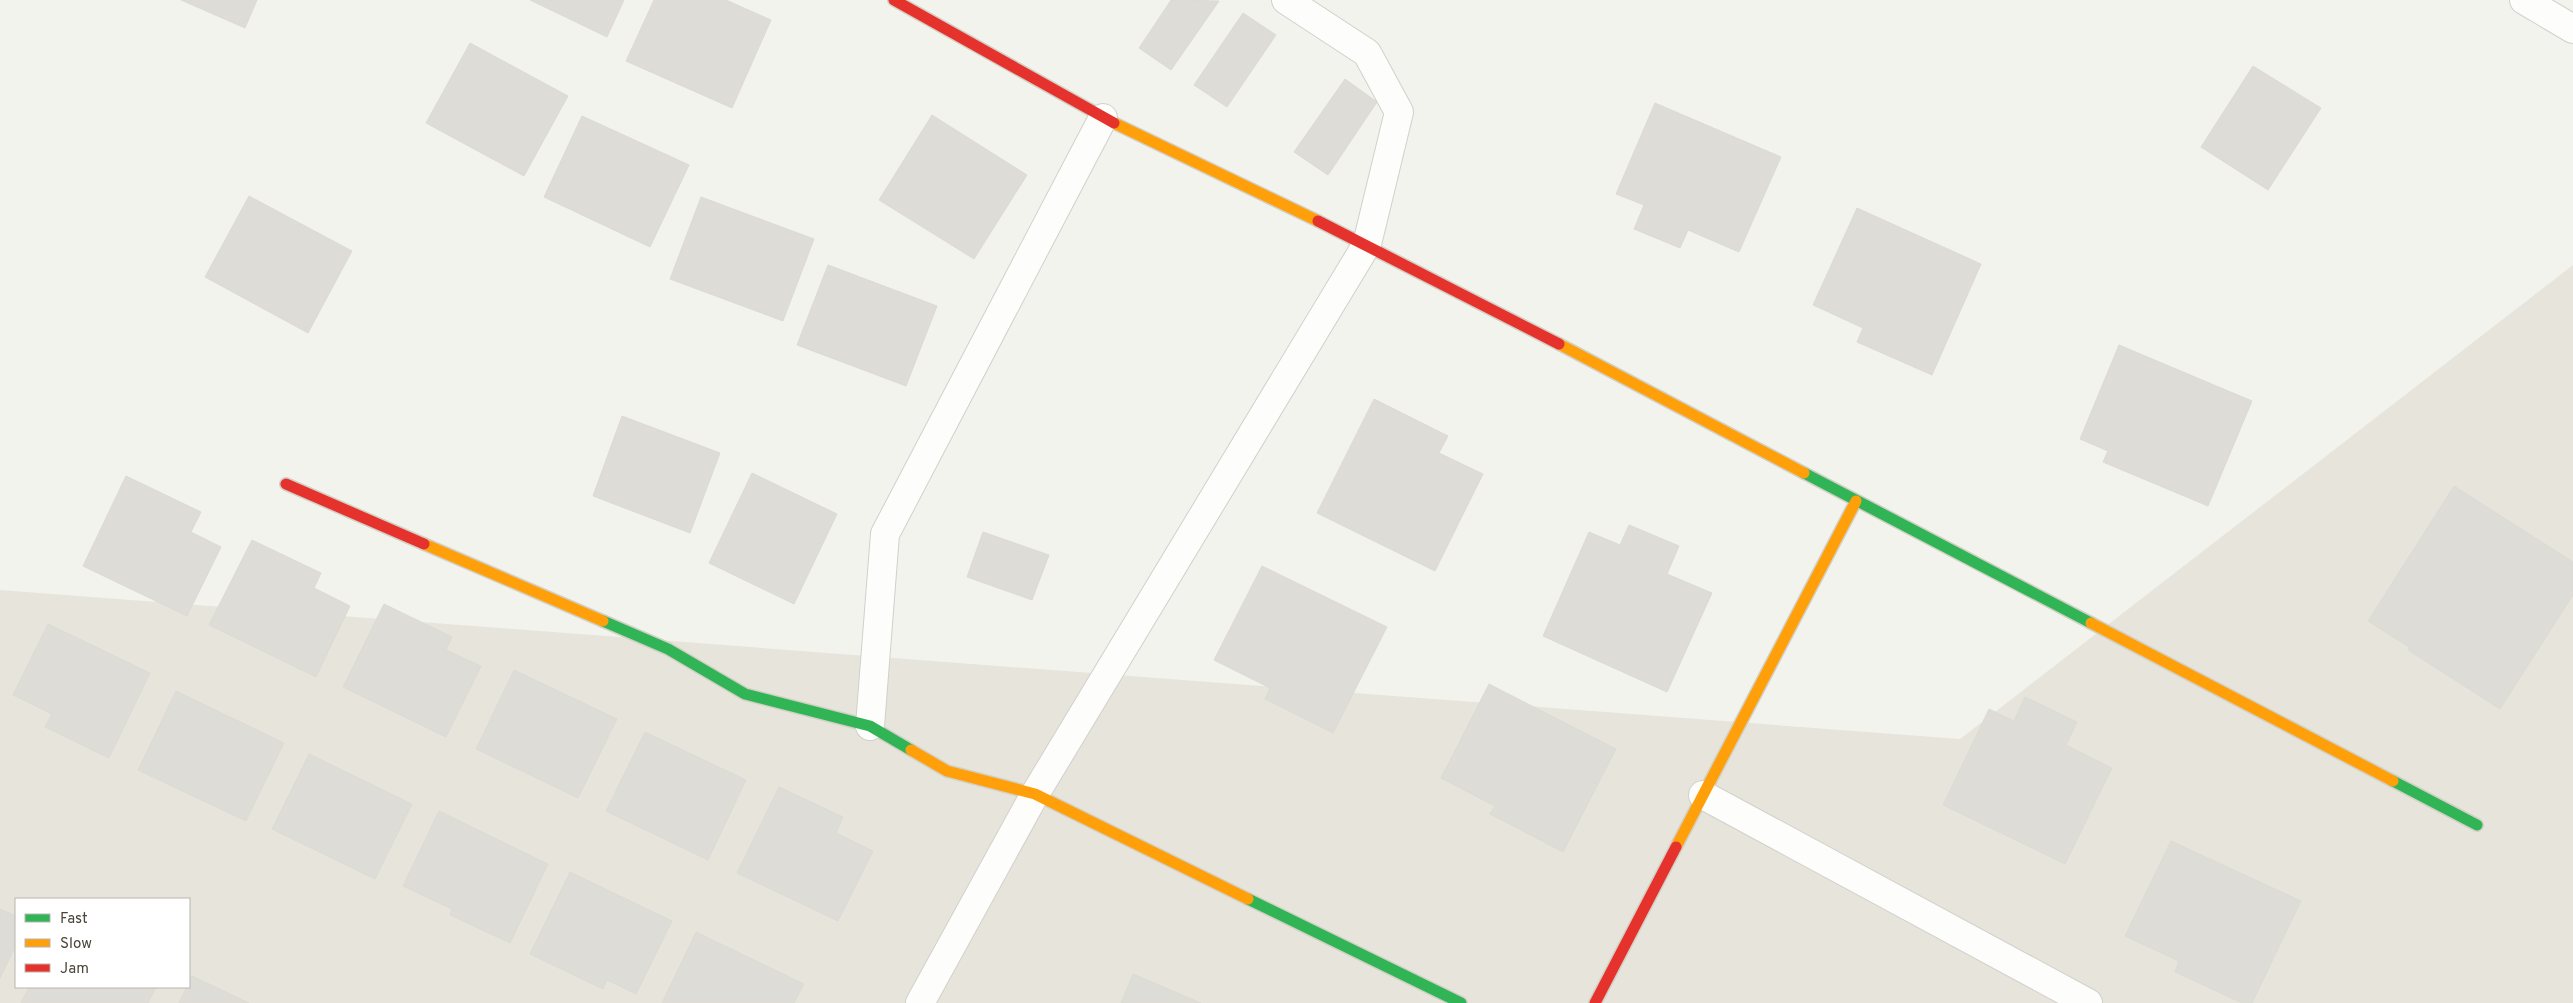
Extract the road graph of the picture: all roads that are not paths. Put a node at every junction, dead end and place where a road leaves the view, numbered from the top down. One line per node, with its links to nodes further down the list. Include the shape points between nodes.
1 (894, 0): 5 (street)
2 (1286, 0): 6 (street, via 1367,53 1399,112)
3 (2534, 2): 4 (street)
4 (2573, 29)
5 (1103, 118): 6 (street); 9 (street, via 885,534)
6 (1366, 244): 8 (street); 10 (street)
7 (286, 484): 9 (street, via 668,649 745,694)
8 (1856, 501): 11 (street); 12 (street)
9 (870, 726): 10 (street, via 947,772)
10 (1035, 794): 13 (street); 14 (street)
11 (1703, 795): 15 (street); 16 (street)
12 (2477, 825)
13 (920, 1003)
14 (1461, 1003)
15 (1595, 1003)
16 (2088, 1003)

